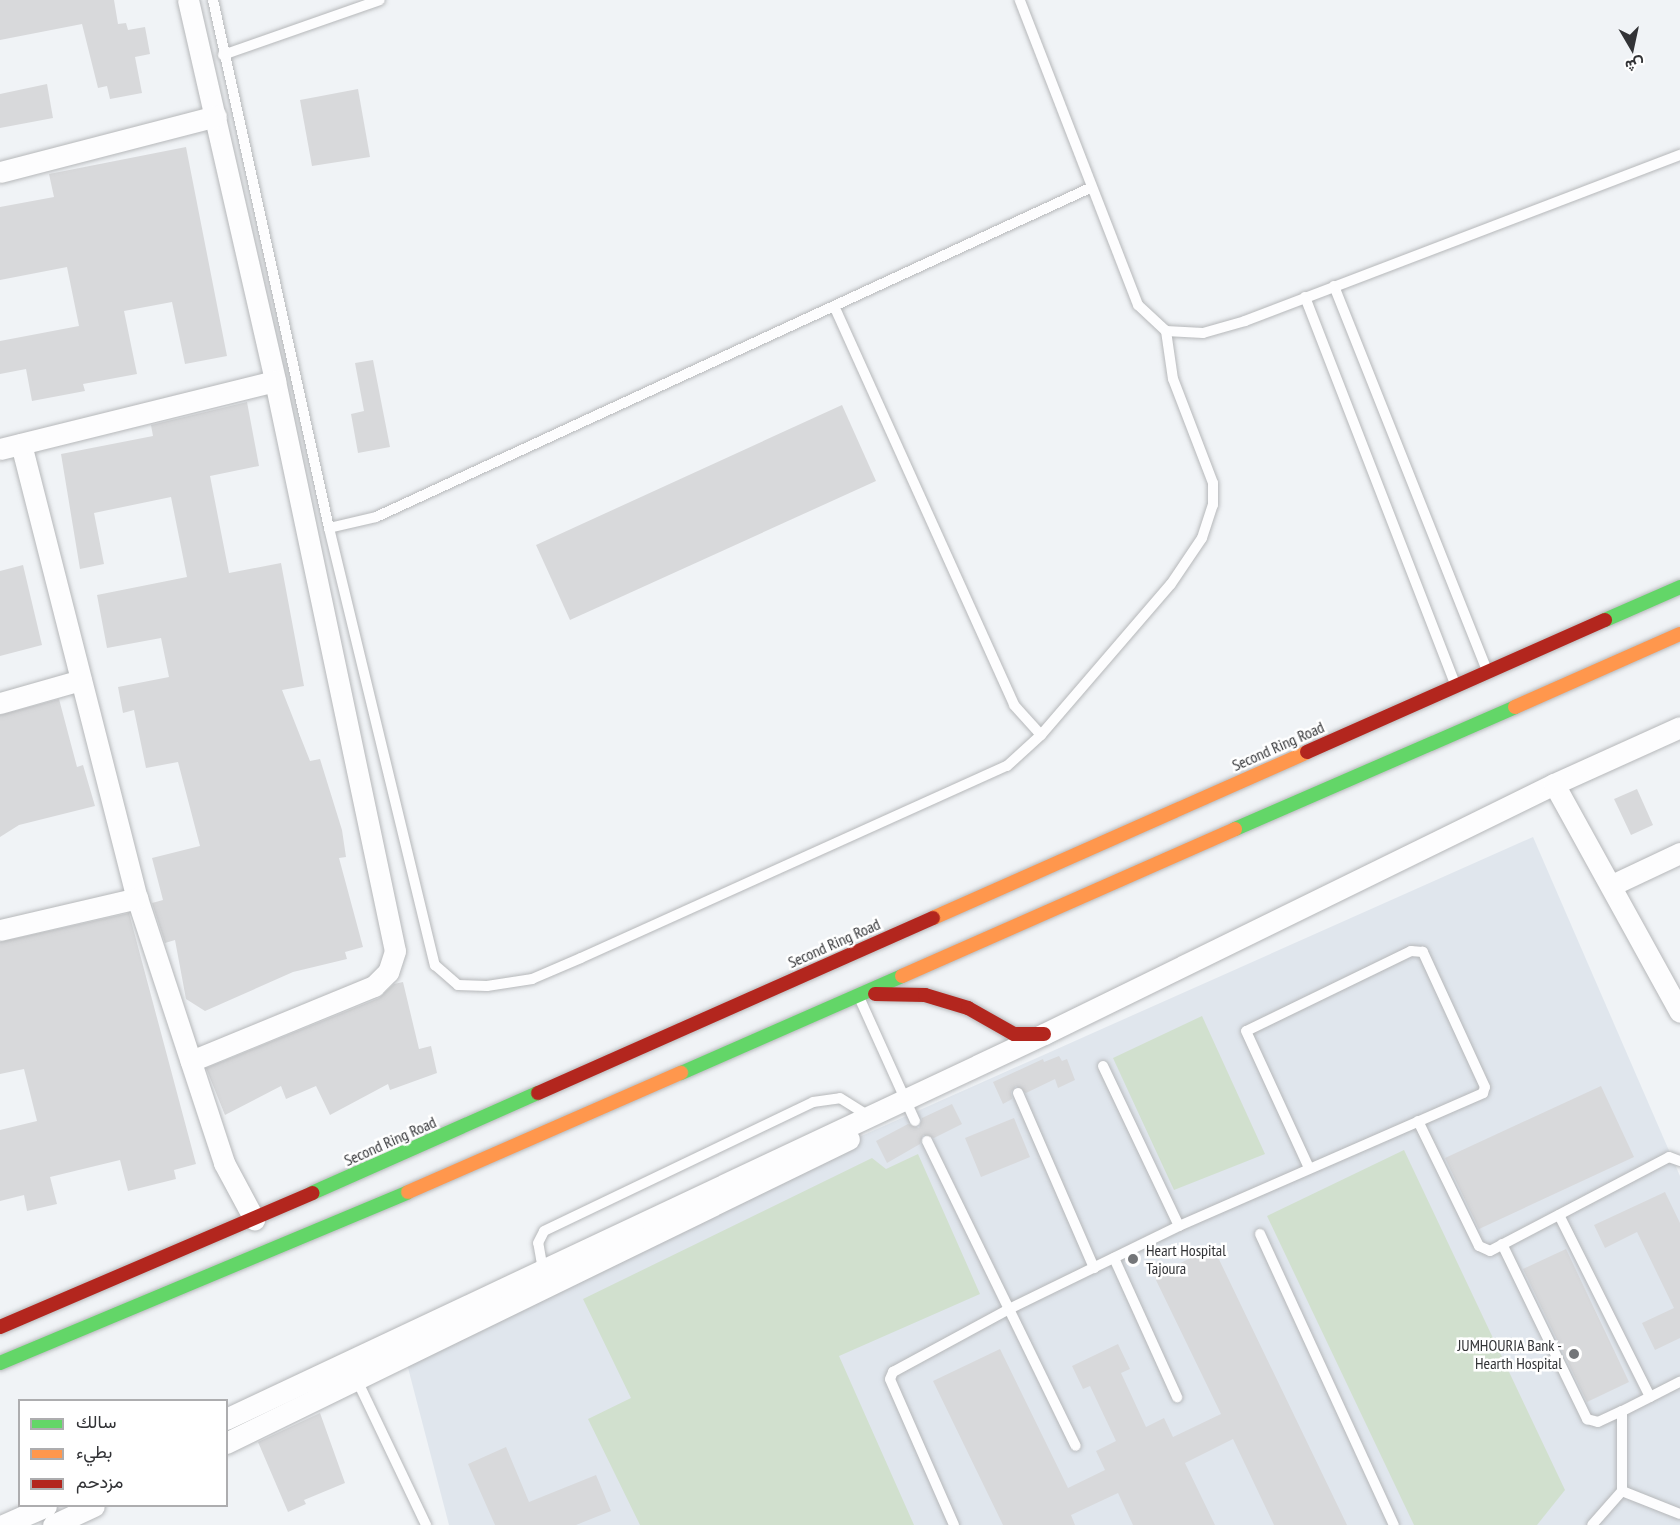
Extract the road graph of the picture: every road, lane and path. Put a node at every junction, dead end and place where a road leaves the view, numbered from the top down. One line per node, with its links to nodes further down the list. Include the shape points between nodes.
1 (188, 0): 6 (street)
2 (213, 0): 5 (lane)
3 (380, 0): 5 (lane)
4 (1020, 0): 9 (lane)
5 (223, 55): 17 (lane)
6 (216, 116): 8 (street); 14 (street)
7 (1680, 155): 10 (lane)
8 (0, 172)
9 (1092, 187): 12 (lane); 13 (lane, via 1138,305)
10 (1334, 286): 11 (lane); 20 (lane)
11 (1305, 297): 13 (lane, via 1203,333); 22 (lane)
12 (835, 308): 17 (lane, via 376,517); 25 (lane, via 1014,705)
13 (1166, 331): 25 (lane, via 1173,380 1213,483 1213,505 1202,538 1171,584)
14 (275, 381): 15 (street); 34 (street, via 395,951 388,972 374,986)
15 (21, 444): 16 (street); 21 (street)
16 (0, 449)
17 (329, 528): 25 (lane, via 435,965 458,985 487,986 532,979 581,958 980,781 1007,766)
18 (1680, 587): 20 (highway, Second Ring Road)
19 (1680, 634): 31 (highway)
20 (1487, 671): 22 (highway, Second Ring Road)
21 (81, 680): 23 (street); 29 (street)
22 (1456, 686): 44 (highway, Second Ring Road)
23 (0, 703)
24 (1680, 727): 26 (street)
25 (1041, 735)
26 (1554, 784): 28 (street); 33 (street)
27 (1680, 853): 28 (street)
28 (1611, 885): 32 (street)
29 (137, 898): 30 (street); 34 (street)
30 (0, 930)
31 (859, 997): 33 (highway, via 892,992 925,995 968,1008 1014,1034); 37 (lane); 54 (highway, via 235,1268)
32 (1680, 1012)
33 (1044, 1034): 37 (street)
34 (190, 1061): 44 (street, via 224,1163)
35 (1103, 1066): 45 (lane)
36 (1018, 1093): 49 (lane)
37 (910, 1109): 38 (street); 55 (street)
38 (866, 1114): 50 (street); 50 (lane, via 840,1098 813,1102 576,1215 539,1236)
39 (1418, 1121): 42 (lane); 42 (lane, via 1486,1090 1423,951 1418,950 1246,1031); 47 (lane, via 1479,1246 1490,1251)
40 (927, 1141): 51 (lane)
41 (1680, 1161): 43 (lane, via 1669,1157)
42 (1309, 1168): 45 (lane)
43 (1559, 1215): 47 (lane); 58 (lane)
44 (254, 1219): 52 (highway, Second Ring Road)
45 (1179, 1226): 48 (lane)
46 (1260, 1234): 71 (lane)
47 (1502, 1244): 59 (lane, via 1587,1419 1598,1422)
48 (1114, 1258): 49 (lane); 57 (lane)
49 (1094, 1268): 51 (lane)
50 (543, 1270): 53 (street)
51 (1011, 1308): 62 (lane); 70 (lane, via 890,1377)
52 (0, 1327)
53 (348, 1362): 55 (lane); 60 (street)
54 (0, 1364)
55 (357, 1381): 61 (street); 69 (lane)
56 (1680, 1382): 58 (lane)
57 (1177, 1397)
58 (1650, 1397): 59 (lane)
59 (1622, 1411): 63 (lane)
60 (228, 1418)
61 (228, 1442)
62 (1076, 1446)
63 (1622, 1491): 66 (lane); 72 (lane)
64 (44, 1507): 67 (street)
65 (92, 1507): 68 (street)
66 (1680, 1514)
67 (3, 1525)
68 (53, 1525)
69 (426, 1525)
70 (954, 1525)
71 (1394, 1525)
72 (1592, 1525)

